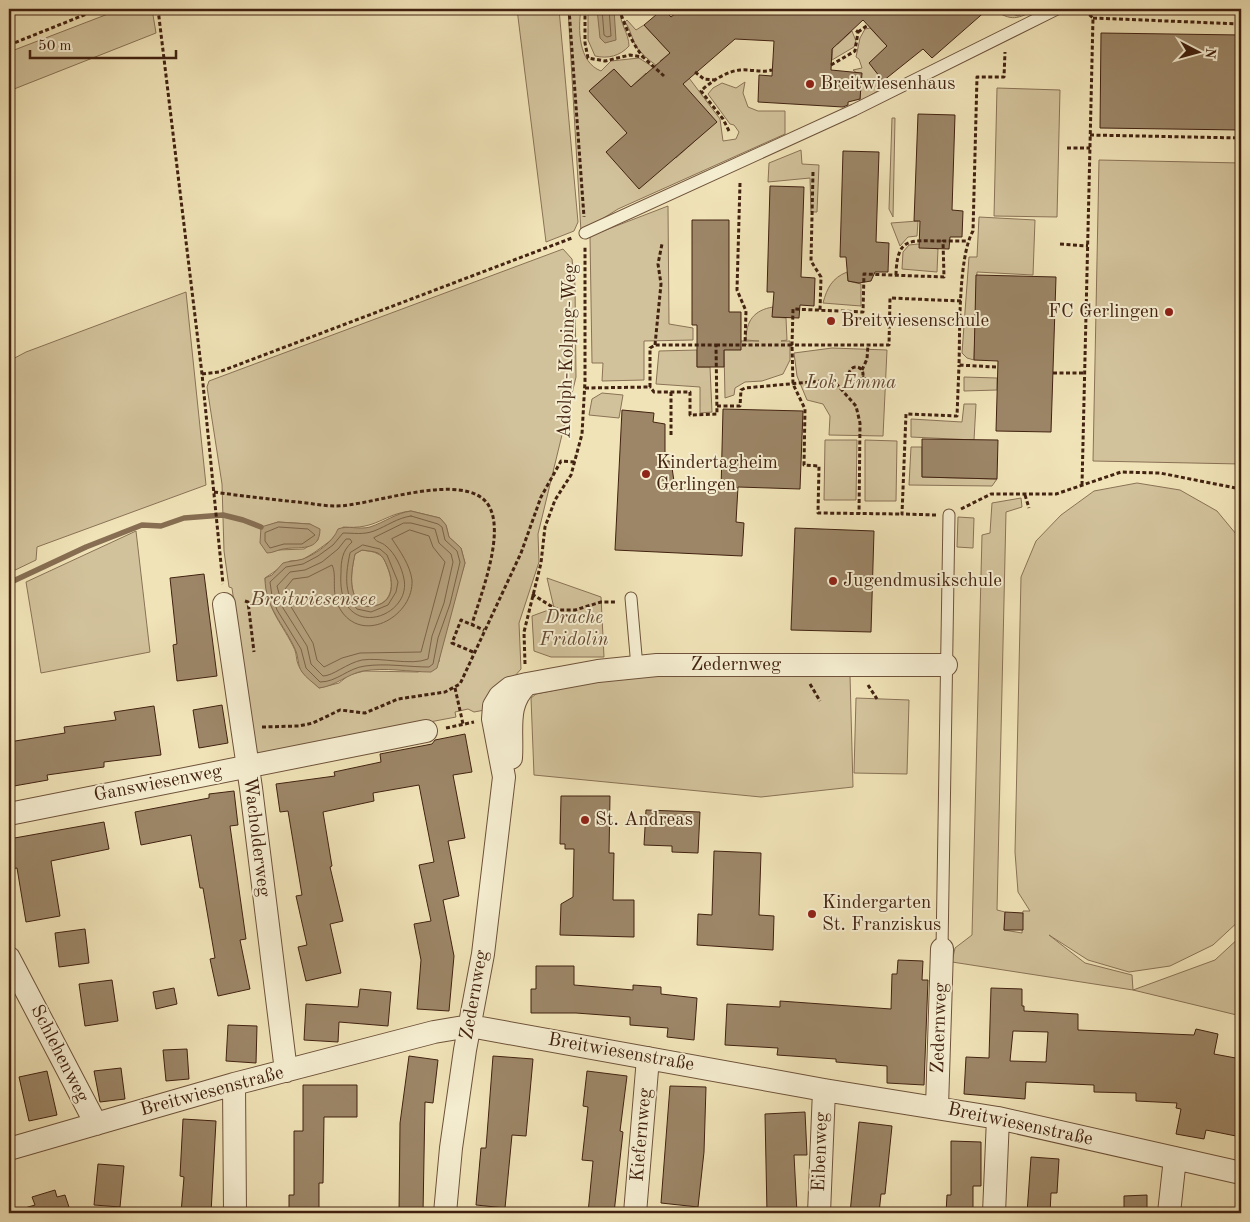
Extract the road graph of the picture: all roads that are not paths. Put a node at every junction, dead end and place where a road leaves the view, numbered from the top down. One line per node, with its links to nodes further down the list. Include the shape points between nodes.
1 (1057, 9): 2 (lane, via 854,110)
2 (585, 233)
3 (949, 515): 6 (lane)
4 (631, 598): 7 (lane)
5 (224, 604): 9 (street, Wacholderweg)
6 (946, 665): 7 (street, Zedernweg); 11 (lane)
7 (637, 667): 13 (street, Zedernweg, via 528,684 514,702 510,719 511,763 504,777 483,954)
8 (426, 731): 9 (street, Ganswiesenweg)
9 (247, 766): 10 (street, Ganswiesenweg); 15 (street, Wacholderweg)
10 (9, 814)
11 (942, 949): 18 (street, Zedernweg)
12 (9, 958): 20 (street, Schlehenweg)
13 (470, 1026): 14 (street, Breitwiesenstraße); 15 (street, Breitwiesenstraße, via 434,1032); 25 (street, Zedernweg, via 451,1148)
14 (648, 1058): 17 (street, Breitwiesenstraße); 26 (street, Kiefernweg)
15 (286, 1071): 16 (street, Breitwiesenstraße)
16 (234, 1084): 20 (street, Breitwiesenstraße); 24 (street)
17 (824, 1090): 18 (street, Breitwiesenstraße); 27 (street, Eibenweg)
18 (937, 1107): 19 (street, Breitwiesenstraße)
19 (998, 1118): 22 (street, Breitwiesenstraße); 28 (street)
20 (96, 1124): 21 (street, Breitwiesenstraße)
21 (9, 1149)
22 (1175, 1158): 23 (street, Breitwiesenstraße); 29 (street)
23 (1241, 1173)
24 (235, 1213)
25 (445, 1213)
26 (635, 1213)
27 (819, 1213)
28 (994, 1213)
29 (1169, 1213)

